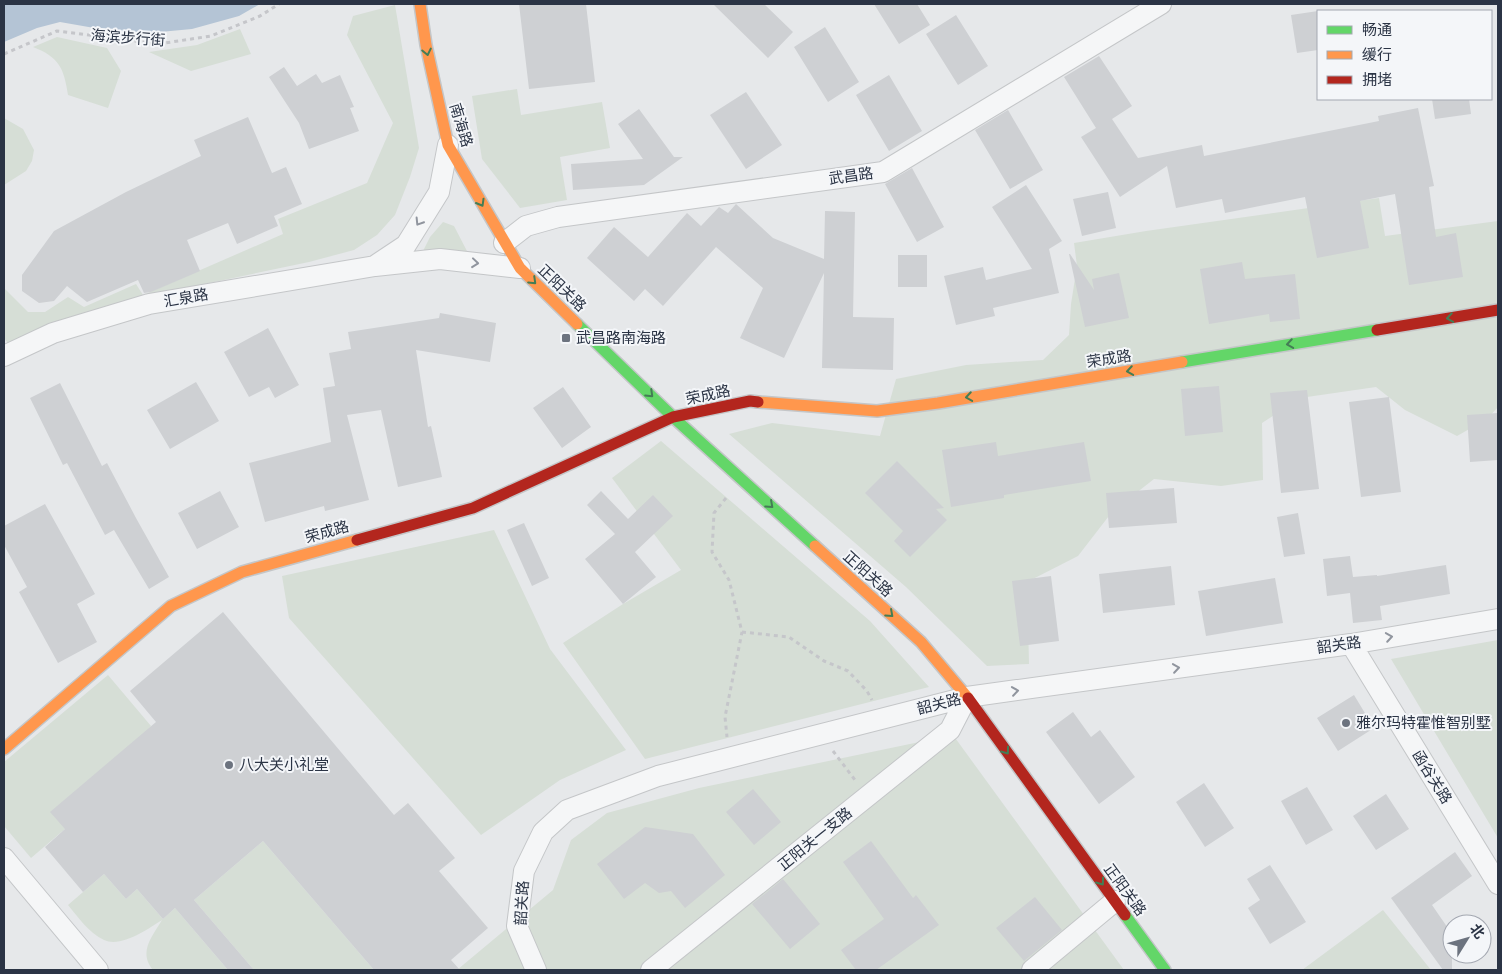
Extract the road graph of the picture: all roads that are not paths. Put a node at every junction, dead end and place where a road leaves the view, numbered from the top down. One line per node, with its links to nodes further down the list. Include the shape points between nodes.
1 (420, 4): 3 (street, 南海路, one-way to 3)
2 (1161, 4): 4 (street, 武昌路, via 883,172 558,217 526,226)
3 (448, 145): 4 (street, 南海路, one-way to 4); 5 (street, one-way to 5, via 439,192 406,245)
4 (504, 243): 6 (street, 正阳关路)
5 (375, 266): 6 (street, 汇泉路, one-way to 6, via 440,259); 8 (street, 汇泉路, via 149,304 53,334)
6 (520, 268): 9 (street, 正阳关路, one-way to 9)
7 (1498, 310): 9 (street, 荣成路, one-way to 9, via 886,410 750,401)
8 (4, 356)
9 (673, 417): 12 (street, 正阳关路, one-way to 12, via 921,642); 13 (street, 荣成路, via 473,508 242,572 171,606)
10 (1498, 619): 11 (street, 韶关路, one-way to 10)
11 (1351, 644): 12 (street, 韶关路, one-way to 11); 15 (street, 函谷关路)
12 (967, 697): 16 (street, 正阳关路, one-way to 16); 18 (street, 韶关路, via 658,776 567,810 543,832 524,871 517,926); 19 (street, 正阳关一支路, via 950,730)
13 (4, 749)
14 (4, 858): 17 (street)
15 (1498, 884)
16 (1115, 901): 20 (street); 21 (street, 正阳关路)
17 (98, 970)
18 (536, 970)
19 (651, 970)
20 (1032, 970)
21 (1165, 970)

